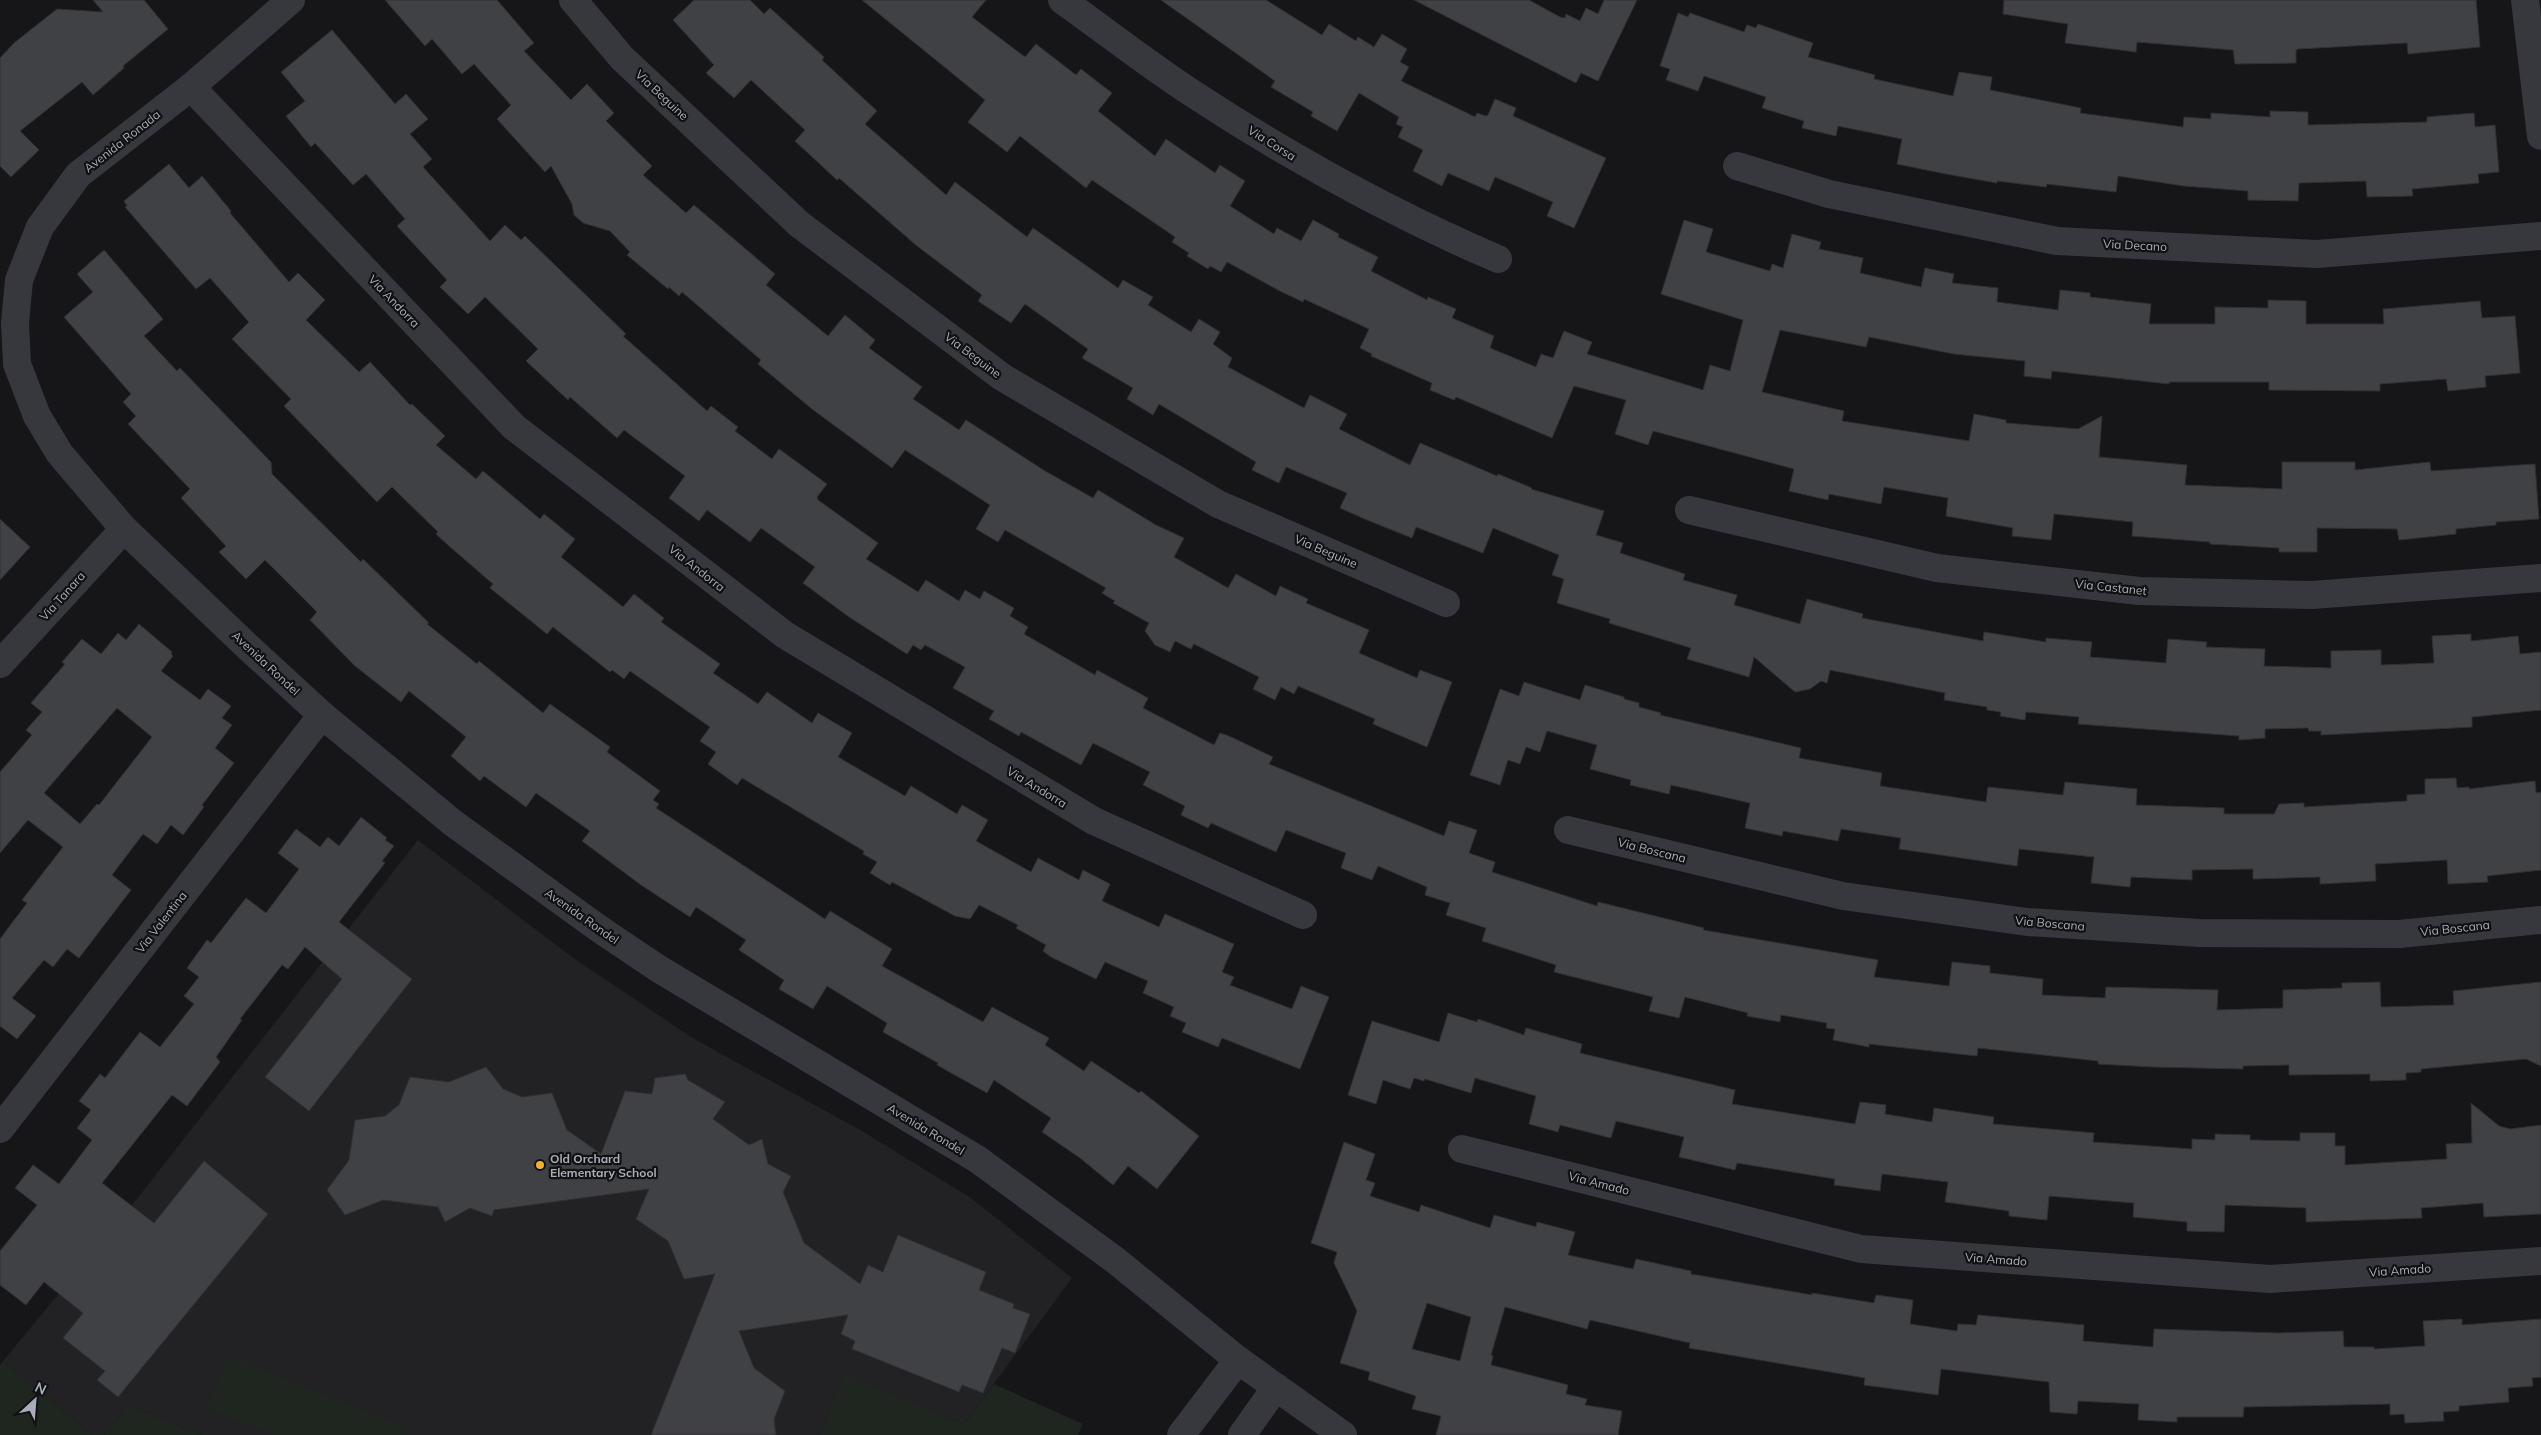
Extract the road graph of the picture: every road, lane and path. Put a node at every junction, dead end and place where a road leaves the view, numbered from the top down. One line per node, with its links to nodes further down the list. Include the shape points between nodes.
1 (291, 0): 5 (street, Avenida Ronada)
2 (574, 0): 14 (street, Via Beguine, via 622,58 799,224 1002,377 1218,504)
3 (1062, 0): 9 (street, Via Corsa, via 1196,96 1298,160 1431,230)
4 (2525, 0): 6 (street)
5 (191, 87): 10 (street, Avenida Ronada, via 78,176 45,220 19,280); 18 (street, Via Andorra, via 514,427 785,635 1094,821)
6 (2541, 136)
7 (1738, 166): 8 (street, Via Decano, via 1830,194 2057,242 2317,254)
8 (2541, 236)
9 (1498, 258)
10 (14, 323): 12 (street, Avenida Rondel, via 17,364 37,416 60,454)
11 (1689, 510): 13 (street, Via Castanet, via 1937,568 2139,591 2312,595)
12 (124, 529): 15 (street, Via Tanara); 16 (street, Avenida Rondel)
13 (2541, 578)
14 (1446, 603)
15 (0, 664)
16 (322, 715): 20 (street, Via Valentina); 23 (street, Avenida Rondel, via 453,822 598,928 659,969 977,1159 1115,1260)
17 (1568, 830): 19 (street, Via Boscana, via 1843,896 2027,922 2199,933 2399,934)
18 (1303, 915)
19 (2541, 920)
20 (0, 1129)
21 (1462, 1149): 22 (street, Via Amado, via 1861,1249 2270,1279)
22 (2541, 1260)
23 (1238, 1360): 24 (street, Avenida Rondel); 25 (street)
24 (1276, 1387): 26 (street); 27 (street, Avenida Rondel)
25 (1182, 1435)
26 (1242, 1435)
27 (1343, 1435)

